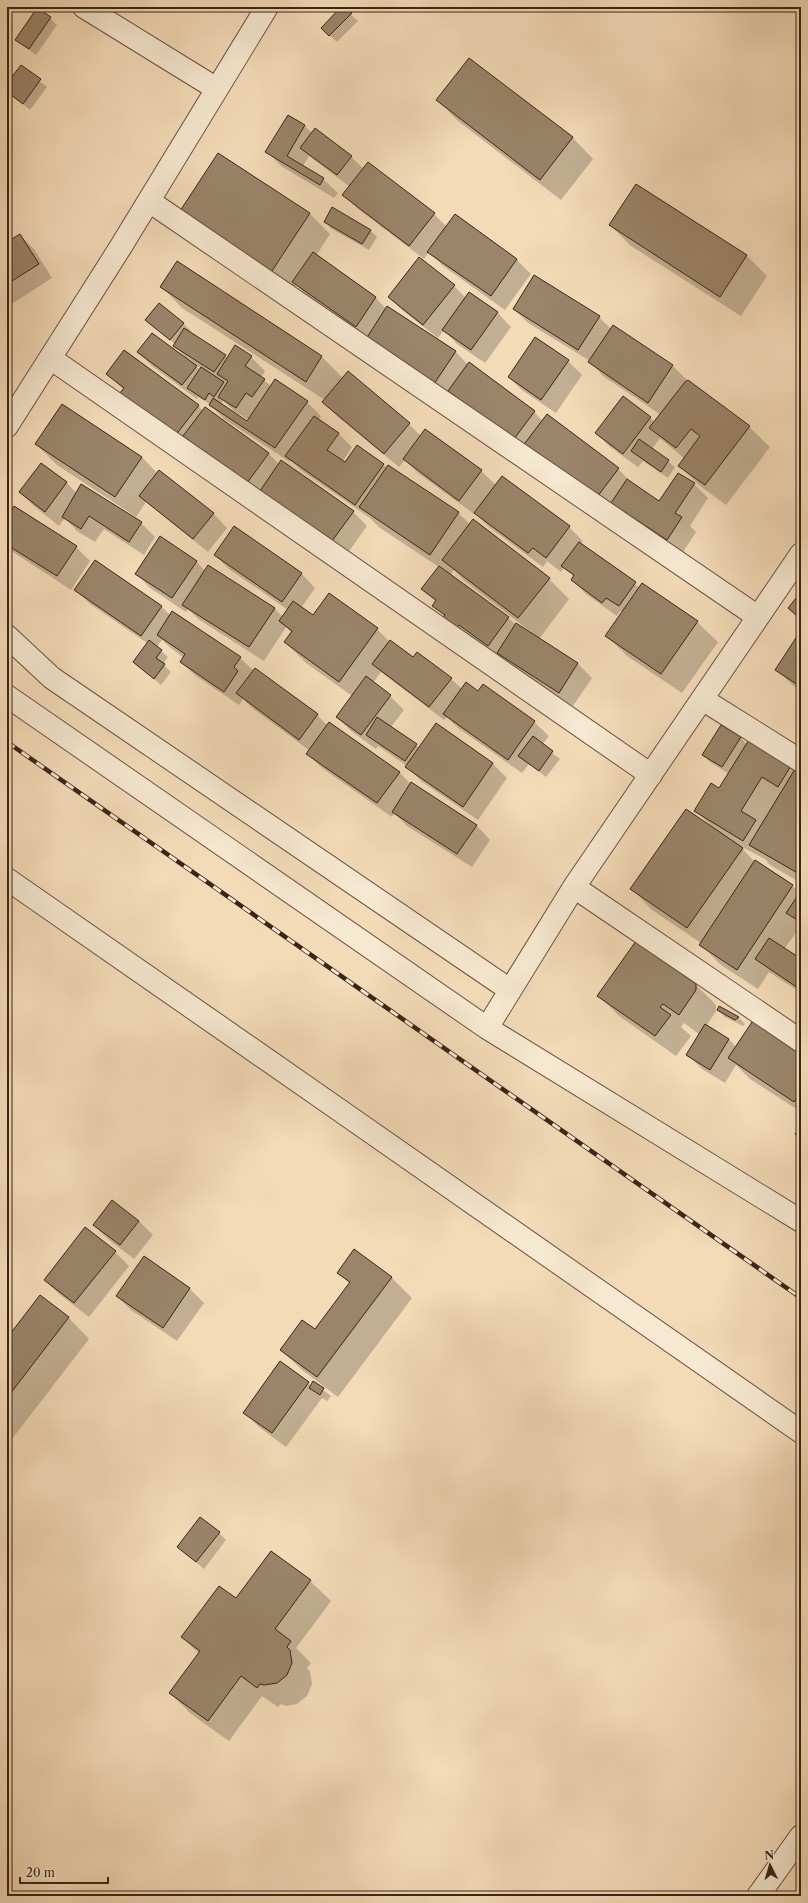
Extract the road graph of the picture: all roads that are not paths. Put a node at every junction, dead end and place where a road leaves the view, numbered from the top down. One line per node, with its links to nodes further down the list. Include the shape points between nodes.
1 (84, 7): 3 (street)
2 (267, 7): 3 (street)
3 (217, 89): 4 (street)
4 (149, 200): 5 (street); 8 (street)
5 (50, 358): 6 (street); 13 (street)
6 (7, 426)
7 (801, 554): 8 (street)
8 (758, 617): 11 (street)
9 (7, 636): 16 (street, via 52,678)
10 (7, 696): 17 (street)
11 (702, 698): 12 (street); 13 (street)
12 (801, 760)
13 (651, 775): 15 (street)
14 (7, 880): 20 (street, via 595,1286)
15 (574, 887): 16 (street); 18 (street)
16 (510, 990): 17 (street)
17 (487, 1028): 19 (street)
18 (801, 1041)
19 (801, 1221)
20 (801, 1432)
21 (801, 1836): 22 (street)
22 (758, 1896)

